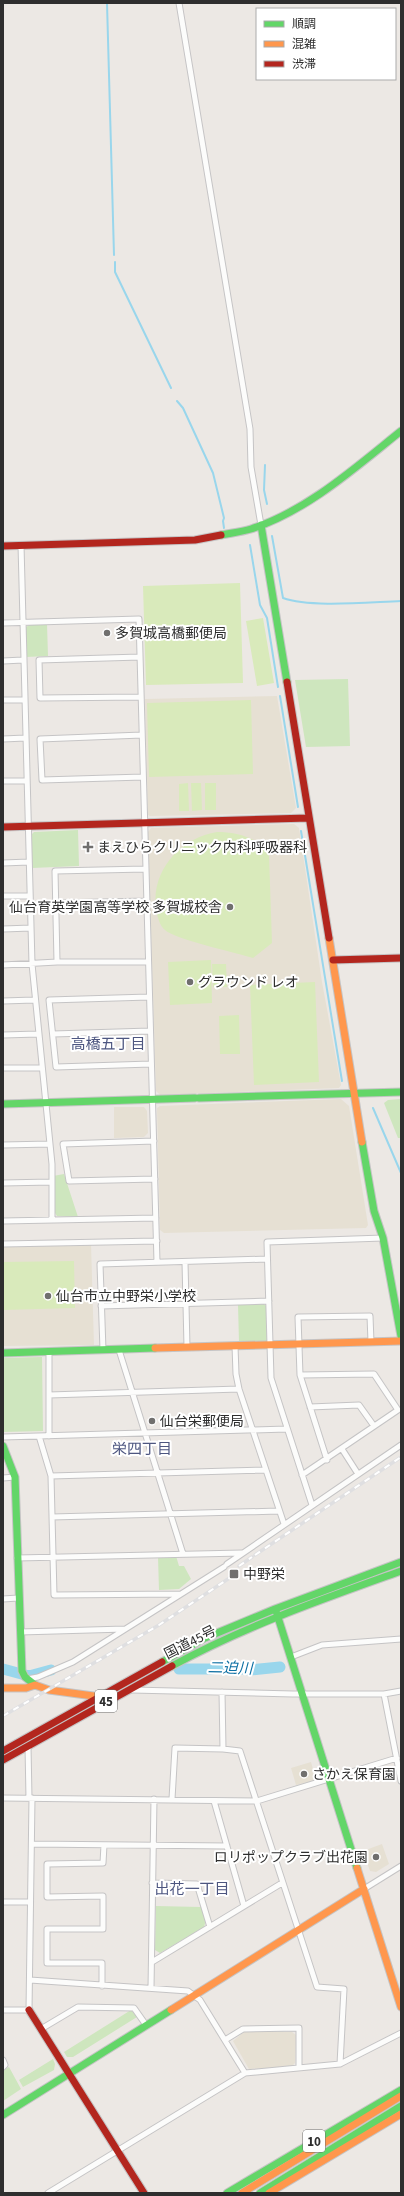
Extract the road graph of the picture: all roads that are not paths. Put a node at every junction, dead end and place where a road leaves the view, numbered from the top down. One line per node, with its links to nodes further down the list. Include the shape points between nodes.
1 (179, 3): 3 (street, via 250,429 250,467)
2 (401, 431): 3 (main road, via 326,490 301,506)
3 (261, 525): 4 (main road, via 195,540); 20 (main road)
4 (21, 545): 5 (main road); 6 (street)
5 (3, 546)
6 (22, 622): 7 (street); 8 (street, via 139,619); 9 (street)
7 (3, 623)
8 (140, 657): 11 (street); 11 (street, via 39,660 40,698)
9 (23, 660): 10 (street); 13 (street)
10 (3, 661)
11 (141, 697): 14 (street)
12 (3, 700): 13 (street)
13 (25, 700): 15 (street)
14 (142, 735): 17 (street); 17 (street, via 40,739 42,780)
15 (25, 738): 16 (street); 19 (street)
16 (3, 739)
17 (143, 777): 21 (street)
18 (3, 781): 19 (street)
19 (27, 781): 22 (street)
20 (308, 818): 21 (main road); 34 (main road)
21 (144, 823): 22 (main road); 26 (street)
22 (28, 826): 23 (main road); 24 (street)
23 (3, 827)
24 (29, 862): 25 (street); 28 (street)
25 (3, 863)
26 (146, 869): 29 (street); 30 (street, via 55,871)
27 (3, 896): 28 (street)
28 (30, 896): 31 (street)
29 (147, 901): 30 (street); 36 (street)
30 (56, 903): 35 (street)
31 (31, 928): 32 (street); 37 (street)
32 (3, 929)
33 (401, 958): 34 (main road)
34 (332, 960): 50 (main road)
35 (57, 962): 36 (street); 37 (street)
36 (148, 962): 39 (street)
37 (32, 964): 38 (street); 40 (street)
38 (3, 965)
39 (150, 997): 42 (street); 44 (street, via 49,1000)
40 (34, 1000): 41 (street); 43 (street)
41 (3, 1001)
42 (150, 1031): 44 (street); 46 (street)
43 (38, 1034): 45 (street); 48 (street)
44 (53, 1034): 46 (street, via 56,1067)
45 (3, 1035)
46 (151, 1064): 51 (street)
47 (3, 1068): 48 (street)
48 (41, 1068): 52 (street)
49 (401, 1092): 50 (main road)
50 (354, 1094): 51 (main road); 63 (main road, via 374,1211)
51 (152, 1100): 52 (main road); 54 (street)
52 (45, 1103): 53 (main road); 55 (street)
53 (3, 1104)
54 (154, 1141): 57 (street); 57 (street, via 63,1144 69,1181)
55 (50, 1144): 56 (street); 58 (street)
56 (3, 1145)
57 (155, 1180): 60 (street)
58 (51, 1182): 59 (street); 61 (street)
59 (3, 1183)
60 (156, 1218): 61 (street); 64 (street)
61 (52, 1220): 62 (street)
62 (3, 1221)
63 (383, 1238): 66 (street, via 267,1242); 72 (main road)
64 (157, 1241): 65 (street); 67 (street)
65 (3, 1244)
66 (267, 1259): 68 (street); 69 (street)
67 (157, 1262): 68 (street); 71 (street, via 100,1264)
68 (185, 1262): 70 (street)
69 (269, 1301): 70 (street); 77 (street)
70 (186, 1303): 71 (street); 79 (street)
71 (101, 1306): 80 (street)
72 (399, 1319): 73 (main road)
73 (401, 1336)
74 (401, 1341): 75 (main road)
75 (371, 1342): 76 (main road); 76 (street, via 370,1316 298,1317)
76 (299, 1344): 77 (main road); 84 (street)
77 (270, 1345): 78 (main road); 90 (street, via 271,1378)
78 (235, 1346): 79 (main road); 85 (street)
79 (187, 1347): 81 (main road)
80 (103, 1350): 81 (main road); 82 (main road)
81 (119, 1350): 86 (street)
82 (49, 1352): 83 (main road); 87 (street)
83 (3, 1353)
84 (300, 1375): 88 (street); 89 (street, via 374,1374 398,1410)
85 (239, 1389): 86 (street); 91 (street)
86 (132, 1393): 87 (street); 92 (street)
87 (50, 1395): 94 (street)
88 (310, 1407): 89 (street, via 359,1405); 99 (street)
89 (374, 1426): 98 (street)
90 (287, 1429): 91 (street); 103 (street)
91 (252, 1430): 92 (street); 100 (street)
92 (145, 1434): 94 (street); 101 (street)
93 (39, 1436): 94 (street); 95 (street); 104 (street)
94 (50, 1436)
95 (3, 1437)
96 (401, 1445): 102 (street)
97 (3, 1446): 105 (main road)
98 (342, 1449): 99 (street); 102 (street)
99 (327, 1460): 103 (street)
100 (266, 1470): 101 (street); 108 (street)
101 (158, 1472): 104 (street); 109 (street)
102 (358, 1474): 107 (street)
103 (302, 1475): 107 (street)
104 (51, 1476): 110 (street)
105 (15, 1477): 106 (street); 114 (main road)
106 (3, 1478)
107 (312, 1506): 111 (street)
108 (279, 1511): 109 (street); 111 (street)
109 (171, 1514): 110 (street); 113 (street)
110 (52, 1517): 115 (street)
111 (284, 1524): 112 (street)
112 (242, 1553): 113 (street); 118 (street)
113 (183, 1554): 115 (street)
114 (18, 1558): 115 (street); 119 (main road)
115 (53, 1558): 118 (street, via 54,1595)
116 (401, 1562): 121 (main road, 国道45号 / 45)
117 (401, 1571): 121 (main road, 国道45号 / 45)
118 (181, 1594): 122 (street)
119 (18, 1598): 120 (street); 123 (main road)
120 (3, 1599)
121 (276, 1612): 125 (main road); 129 (main road, 国道45号 / 45, via 199,1641); 130 (main road, 国道45号 / 45)
122 (126, 1629): 123 (street); 126 (street, via 73,1662 38,1677)
123 (20, 1632): 126 (main road)
124 (401, 1639): 125 (street, via 322,1645)
125 (291, 1657): 133 (main road)
126 (24, 1676): 127 (main road)
127 (35, 1686): 128 (main road); 135 (main road)
128 (3, 1688)
129 (111, 1690): 130 (street); 135 (main road, 国道45号 / 45)
130 (126, 1690): 132 (street); 136 (main road, 国道45号 / 45)
131 (401, 1691): 134 (street)
132 (222, 1692): 133 (street); 138 (street)
133 (302, 1694): 134 (street); 142 (main road)
134 (384, 1694): 140 (street)
135 (98, 1697): 136 (main road); 139 (main road, 国道45号 / 45)
136 (112, 1698): 137 (main road, 国道45号 / 45)
137 (28, 1746): 141 (main road, 国道45号 / 45); 145 (street)
138 (224, 1748): 147 (street, via 175,1748); 149 (street, via 240,1751)
139 (3, 1750)
140 (397, 1758): 142 (street); 143 (street)
141 (3, 1760)
142 (329, 1779): 149 (street); 157 (main road)
143 (401, 1781)
144 (3, 1798): 145 (street)
145 (30, 1798): 146 (street); 150 (street)
146 (154, 1798): 147 (street); 152 (street)
147 (172, 1799): 148 (street)
148 (214, 1800): 149 (street); 153 (street)
149 (257, 1801): 156 (street)
150 (32, 1844): 151 (street); 159 (street)
151 (104, 1845): 152 (street); 165 (street, via 104,1863 47,1864 46,1897 103,1896 103,1929 47,1929 47,1963 102,1963)
152 (153, 1846): 153 (street); 155 (street)
153 (227, 1846): 160 (street)
154 (401, 1866): 157 (street)
155 (152, 1883): 161 (street, via 197,1884); 163 (street)
156 (282, 1883): 160 (street); 162 (street)
157 (364, 1889): 162 (main road); 168 (main road)
158 (3, 1902): 159 (street)
159 (30, 1902): 164 (street)
160 (244, 1906): 161 (street)
161 (210, 1927): 163 (street)
162 (297, 1932): 167 (main road); 177 (street, via 317,1987 344,1989)
163 (152, 1962): 166 (street)
164 (30, 1980): 165 (street); 171 (street)
165 (102, 1986): 166 (street)
166 (151, 1988): 167 (street, via 188,1991)
167 (196, 1995): 172 (main road); 175 (street)
168 (400, 1998): 169 (main road)
169 (401, 2007)
170 (3, 2010): 171 (street)
171 (29, 2010): 173 (main road)
172 (146, 2025): 173 (street, via 134,2008 78,2007); 181 (main road)
173 (41, 2029): 181 (main road)
174 (401, 2032): 177 (street)
175 (225, 2040): 179 (street, via 243,2029 299,2028); 180 (street)
176 (3, 2060): 178 (street)
177 (340, 2064): 179 (street)
178 (3, 2067)
179 (299, 2068): 180 (street)
180 (245, 2073): 187 (street)
181 (69, 2074): 186 (main road); 187 (main road)
182 (401, 2090): 190 (main road, 10)
183 (401, 2096): 191 (main road)
184 (401, 2106): 192 (main road)
185 (401, 2114): 193 (main road, 10)
186 (3, 2115)
187 (118, 2150): 188 (street); 189 (main road)
188 (48, 2193)
189 (144, 2193)
190 (227, 2193)
191 (242, 2193)
192 (260, 2193)
193 (269, 2193)

